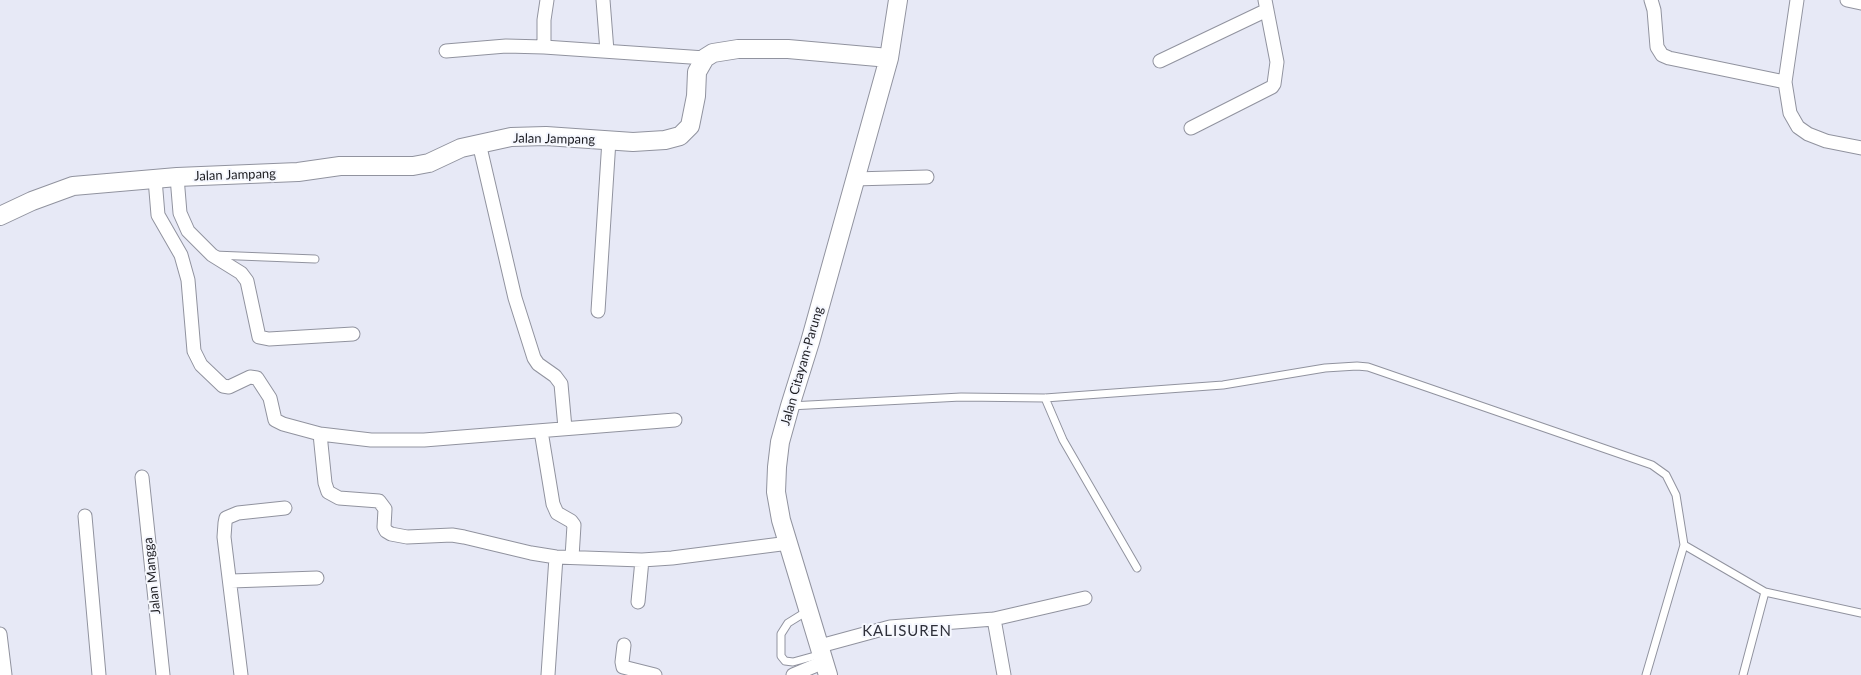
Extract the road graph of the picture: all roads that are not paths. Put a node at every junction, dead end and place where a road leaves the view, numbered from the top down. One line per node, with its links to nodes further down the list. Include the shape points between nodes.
1 (547, 0): 9 (street)
2 (603, 0): 11 (street)
3 (898, 0): 13 (street, Jalan Citayam-Parung)
4 (1651, 0): 15 (street, via 1657,47 1662,55)
5 (1797, 0): 15 (street)
6 (1847, 0): 7 (street)
7 (1861, 3)
8 (1266, 5): 14 (street); 16 (street, via 1277,62 1274,84)
9 (544, 47): 10 (street, via 506,46); 11 (street)
10 (446, 51)
11 (607, 51): 12 (street)
12 (705, 58): 13 (street, via 714,53 738,49 788,49); 17 (street, Jalan Jampang, via 697,72 692,118 685,133 650,141)
13 (889, 58): 23 (street, Jalan Citayam-Parung)
14 (1160, 61)
15 (1785, 82): 19 (street, via 1790,113 1798,127 1826,141)
16 (1191, 128)
17 (609, 140): 18 (street, Jalan Jampang, via 525,136); 27 (street)
18 (478, 143): 21 (street, Jalan Jampang, via 414,166 340,166 298,172); 32 (street, via 515,298 534,358 555,376 560,384)
19 (1861, 148)
20 (927, 176): 23 (street)
21 (177, 177): 22 (street, Jalan Jampang); 25 (street, via 180,213 188,231)
22 (155, 179): 24 (street, Jalan Jampang, via 73,186); 34 (street, via 158,215 185,267 194,351 201,365 223,386 229,387 254,377 270,398 275,420)
23 (854, 179): 30 (street, Jalan Citayam-Parung)
24 (0, 216)
25 (212, 255): 26 (lane); 28 (street, via 241,273 247,281 257,334 260,338)
26 (315, 259)
27 (598, 311)
28 (353, 334)
29 (1045, 398): 30 (lane, via 961,397); 39 (lane, via 1223,385 1325,368 1368,368 1660,469 1676,495); 43 (lane, via 1063,440)
30 (790, 406): 38 (street, Jalan Citayam-Parung, via 780,442 776,492 781,520)
31 (675, 420): 32 (street)
32 (565, 428): 33 (street)
33 (541, 431): 34 (street, via 424,440 371,440); 41 (street, via 553,504 557,513 574,525)
34 (320, 434): 40 (street, via 328,492 339,498 379,501 385,509 384,527 388,533 407,537 452,535)
35 (142, 477): 58 (street, Jalan Mangga)
36 (285, 508): 45 (street, via 238,513 226,518 224,537)
37 (85, 516): 57 (street)
38 (789, 543): 42 (street); 49 (street, Jalan Citayam-Parung)
39 (1684, 545): 46 (lane); 64 (lane)
40 (556, 557): 41 (street); 60 (street)
41 (572, 557): 42 (street)
42 (642, 560): 48 (street)
43 (1137, 568)
44 (318, 578): 45 (street)
45 (231, 581): 59 (street)
46 (1765, 592): 50 (lane); 65 (lane)
47 (1084, 598): 51 (street)
48 (638, 602)
49 (809, 610): 55 (street, Jalan Citayam-Parung); 55 (lane, via 788,623 781,634 781,656 785,661 793,662)
50 (1861, 613)
51 (994, 619): 55 (street, via 890,627); 63 (street)
52 (0, 634): 53 (street)
53 (0, 638): 56 (street)
54 (624, 645): 61 (street, via 623,667)
55 (823, 659): 62 (street)
56 (5, 675)
57 (99, 675)
58 (162, 675)
59 (241, 675)
60 (548, 675)
61 (655, 675)
62 (793, 675)
63 (1004, 675)
64 (1646, 675)
65 (1743, 675)

